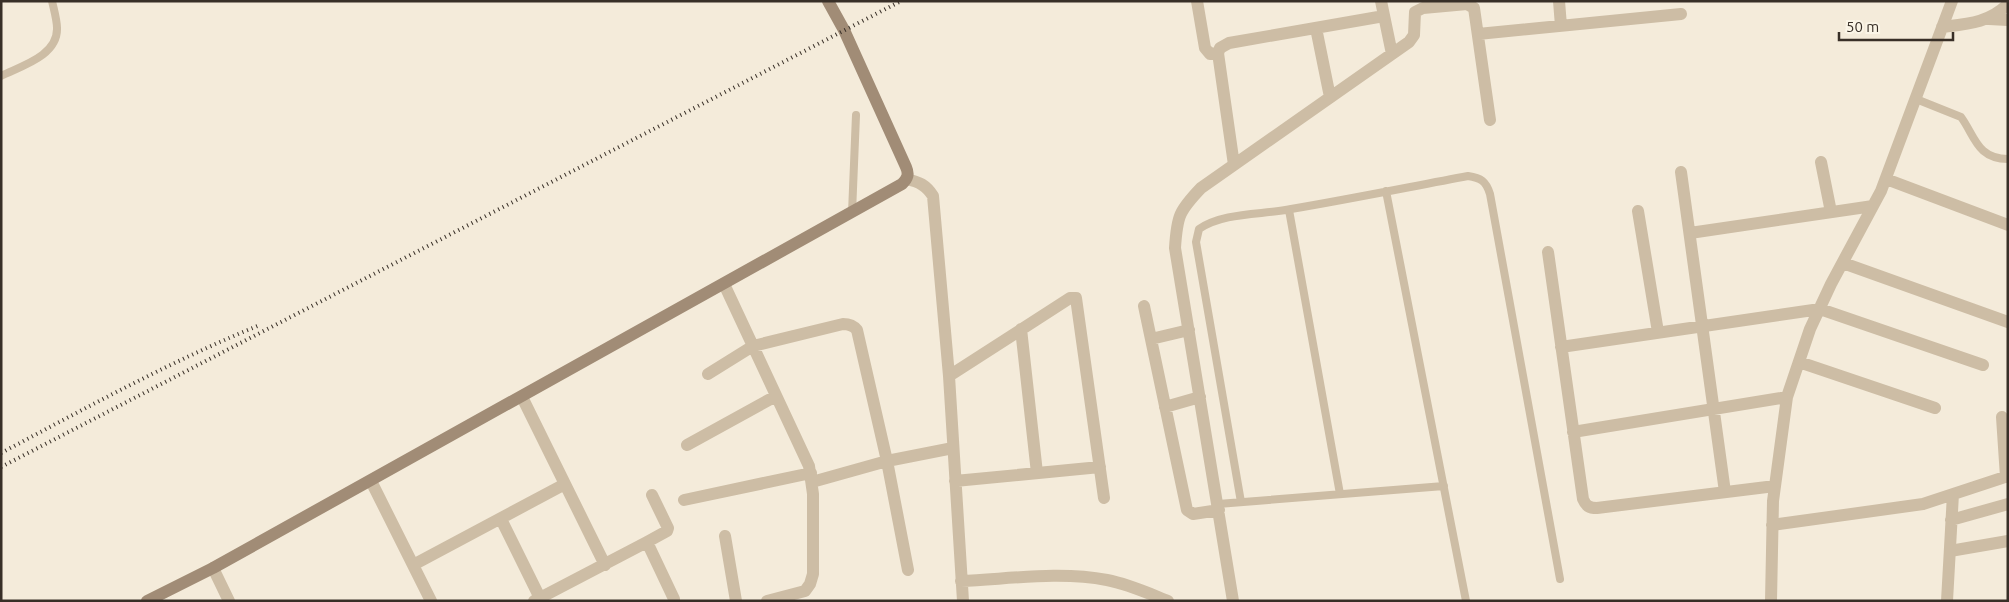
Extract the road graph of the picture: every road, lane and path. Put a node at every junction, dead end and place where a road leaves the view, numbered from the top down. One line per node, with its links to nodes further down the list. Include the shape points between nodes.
1 (52, 1): 18 (lane, via 56,40 40,56)
2 (828, 1): 27 (main road, via 906,167)
3 (1197, 1): 16 (street, via 1205,48 1210,54)
4 (1382, 1): 9 (street)
5 (1559, 1): 12 (street)
6 (1952, 1): 13 (street)
7 (2008, 4): 10 (street)
8 (1681, 14): 12 (street)
9 (1384, 16): 14 (street); 17 (street)
10 (1989, 19): 11 (street); 13 (street, via 1975,24)
11 (2008, 20)
12 (1561, 26): 15 (street)
13 (1942, 27): 20 (street)
14 (1316, 28): 16 (street, via 1230,43 1220,48); 19 (street)
15 (1478, 34): 17 (street, via 1476,12 1471,5 1423,8 1415,12 1414,35); 22 (street)
16 (1218, 53): 25 (street)
17 (1392, 54): 19 (street)
18 (1, 76)
19 (1330, 97): 25 (street)
20 (1916, 99): 23 (lane, via 1961,117 1975,144 1988,154); 28 (street)
21 (856, 114): 34 (lane)
22 (1490, 120)
23 (2008, 159)
24 (1821, 162): 33 (street)
25 (1234, 165): 45 (street, via 1201,188 1184,205 1177,223 1175,248)
26 (1681, 172): 36 (street)
27 (907, 179): 34 (main road); 53 (street, via 921,183 933,196)
28 (1886, 179): 30 (street); 35 (street)
29 (1386, 190): 31 (lane); 73 (lane); 95 (lane, via 1468,176 1487,184)
30 (1873, 206): 33 (street); 38 (street)
31 (1289, 210): 76 (lane); 81 (lane, via 1210,222 1199,229 1196,242)
32 (1638, 212): 46 (street)
33 (1831, 212): 36 (street)
34 (852, 213): 39 (main road)
35 (2008, 225)
36 (1690, 232): 43 (street)
37 (1548, 252): 49 (street)
38 (1843, 263): 41 (street); 42 (street)
39 (724, 284): 48 (street); 55 (main road)
40 (1144, 306): 47 (street)
41 (1820, 309): 43 (street); 50 (street); 51 (street)
42 (2008, 322)
43 (1702, 326): 46 (street); 60 (street)
44 (1021, 329): 53 (street); 66 (street, via 1070,298 1076,298); 67 (street)
45 (1188, 330): 47 (street); 56 (street)
46 (1658, 332): 49 (street)
47 (1151, 339): 58 (street)
48 (753, 346): 52 (street); 54 (street); 65 (street, via 843,324 855,327)
49 (1561, 347): 62 (street)
50 (1799, 362): 57 (street); 59 (street)
51 (1983, 365)
52 (708, 374)
53 (949, 376): 64 (street)
54 (776, 396): 63 (street); 69 (street, via 810,466)
55 (522, 397): 70 (main road); 72 (street)
56 (1200, 397): 58 (street); 83 (street)
57 (1788, 397): 60 (street); 74 (street)
58 (1165, 407): 83 (street, via 1187,510 1193,514)
59 (1935, 408)
60 (1714, 409): 62 (street); 75 (street)
61 (2002, 417): 68 (street)
62 (1573, 432): 75 (street, via 1582,499 1591,508)
63 (687, 445)
64 (953, 448): 65 (street); 71 (street)
65 (887, 461): 69 (street); 94 (street)
66 (1100, 467): 67 (street); 79 (street)
67 (1037, 473): 71 (street)
68 (2007, 476): 77 (street)
69 (812, 477): 80 (street); 103 (street, via 813,574 810,584 805,591)
70 (370, 481): 92 (street); 93 (main road)
71 (955, 481): 96 (street)
72 (565, 484): 84 (street); 91 (street)
73 (1444, 486): 76 (lane); 107 (lane)
74 (1775, 486): 75 (street); 86 (street)
75 (1725, 492)
76 (1340, 494): 81 (lane)
77 (1953, 494): 85 (street); 86 (street, via 1923,504)
78 (652, 495): 89 (street, via 668,528)
79 (1104, 498)
80 (684, 500)
81 (1241, 502): 83 (lane)
82 (2008, 504): 85 (street)
83 (1218, 507): 106 (street)
84 (501, 519): 92 (street); 97 (street)
85 (1951, 520): 90 (street)
86 (1772, 525): 108 (street)
87 (725, 536): 102 (street)
88 (2008, 540): 90 (street)
89 (648, 542): 91 (street); 98 (street)
90 (1950, 551): 109 (street)
91 (605, 564): 97 (street)
92 (413, 566): 101 (street)
93 (213, 568): 99 (main road); 100 (street)
94 (908, 570)
95 (1560, 579)
96 (961, 581): 104 (street); 105 (street, via 1089,577 1128,585)
97 (537, 599)
98 (674, 599)
99 (148, 601)
100 (229, 601)
101 (431, 601)
102 (736, 601)
103 (767, 601)
104 (963, 601)
105 (1168, 601)
106 (1233, 601)
107 (1466, 601)
108 (1771, 601)
109 (1947, 601)

